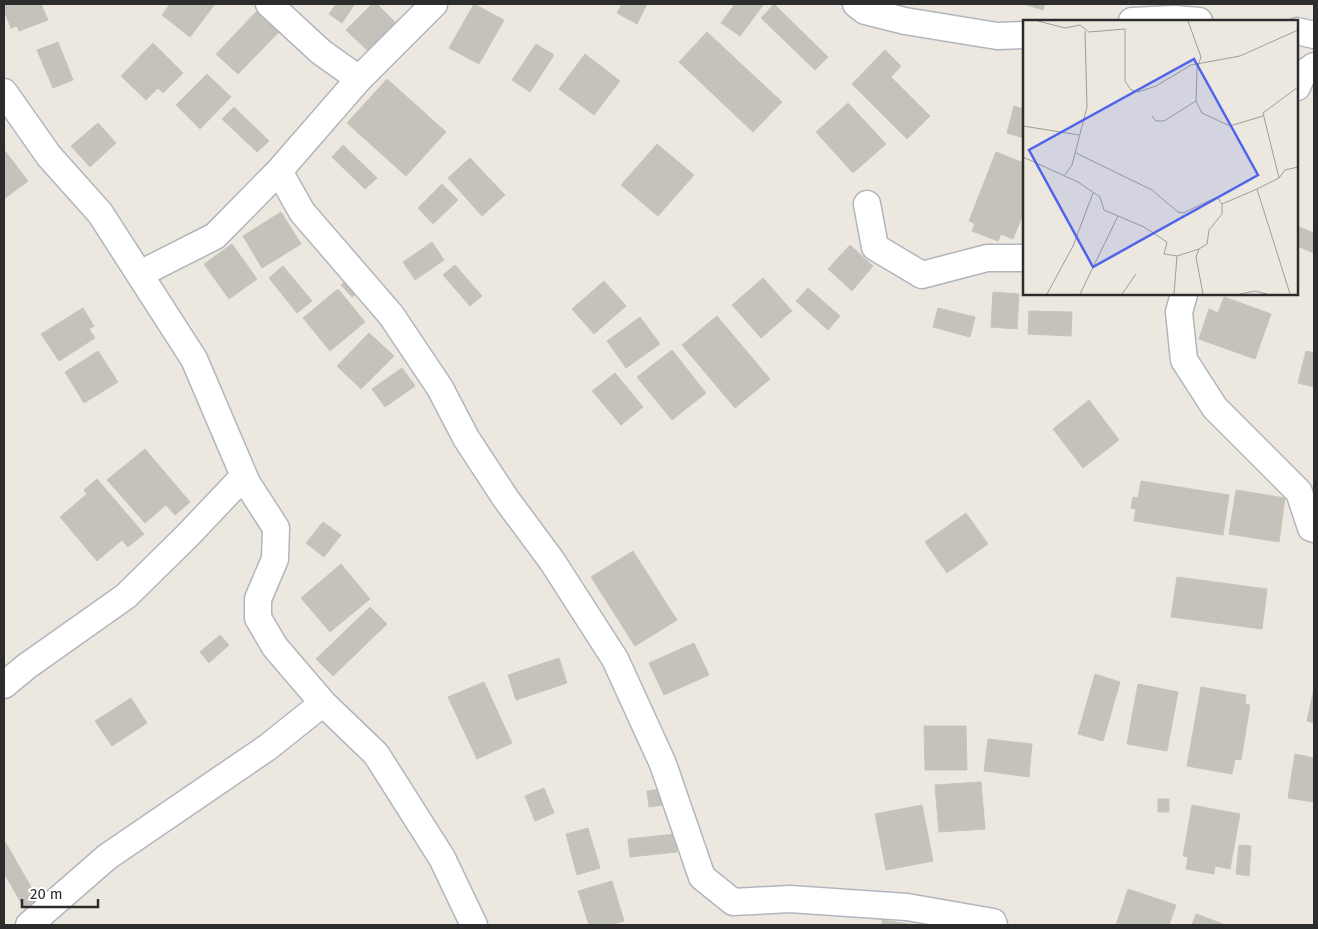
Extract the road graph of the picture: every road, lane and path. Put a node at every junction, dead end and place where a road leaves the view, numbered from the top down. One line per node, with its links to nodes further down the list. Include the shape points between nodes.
1 (269, 4): 8 (street, via 321,52)
2 (434, 4): 8 (street)
3 (856, 4): 6 (street, via 865,11 905,21 996,36)
4 (1298, 31): 5 (street)
5 (1314, 34)
6 (1023, 35)
7 (1314, 66): 9 (street, via 1303,74)
8 (359, 79): 11 (street)
9 (1298, 85)
10 (4, 92): 14 (street, via 49,156 100,213)
11 (279, 171): 14 (street, via 215,236); 22 (street, via 302,212 391,314 440,388 466,438 552,561 615,659 663,764 702,877 732,902 790,899 907,907 993,922)
12 (867, 204): 13 (street, via 875,247 922,276 987,258)
13 (1023, 258)
14 (140, 274): 16 (street, via 194,359)
15 (1184, 295): 17 (street, via 1179,312 1184,360 1214,408 1299,492)
16 (244, 476): 18 (street, via 126,596); 19 (street, via 276,528 275,560 258,599 258,618 275,647)
17 (1314, 530)
18 (4, 685)
19 (322, 703): 20 (street, via 268,747 107,857); 21 (street, via 376,754 442,858)
20 (29, 925)
21 (474, 925)
22 (994, 925)

